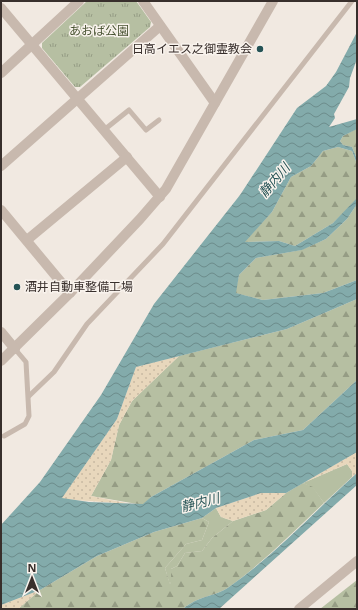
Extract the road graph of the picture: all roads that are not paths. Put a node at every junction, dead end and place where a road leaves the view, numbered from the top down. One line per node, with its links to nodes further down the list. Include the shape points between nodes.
1 (7, 1): 6 (street)
2 (79, 1): 8 (street)
3 (143, 1): 7 (street)
4 (273, 1): 11 (street)
5 (352, 1): 23 (lane, via 163,244 87,324 54,372)
6 (1, 7): 8 (street)
7 (160, 26): 10 (street, via 146,42); 11 (street)
8 (32, 46): 9 (street); 10 (street)
9 (1, 73)
10 (78, 99): 13 (street); 15 (street)
11 (215, 103): 16 (street)
12 (159, 120): 13 (lane, via 146,130 129,110)
13 (104, 130): 14 (street)
14 (127, 157): 16 (street); 18 (street)
15 (1, 166)
16 (160, 196): 19 (street)
17 (1, 210): 18 (street)
18 (27, 240): 19 (street)
19 (70, 293): 21 (street)
20 (1, 332): 21 (street)
21 (15, 349): 22 (street); 23 (lane, via 26,362)
22 (1, 361)
23 (29, 396): 24 (lane, via 29,416 25,424)
24 (4, 436)
25 (357, 561): 26 (street)
26 (299, 609)

